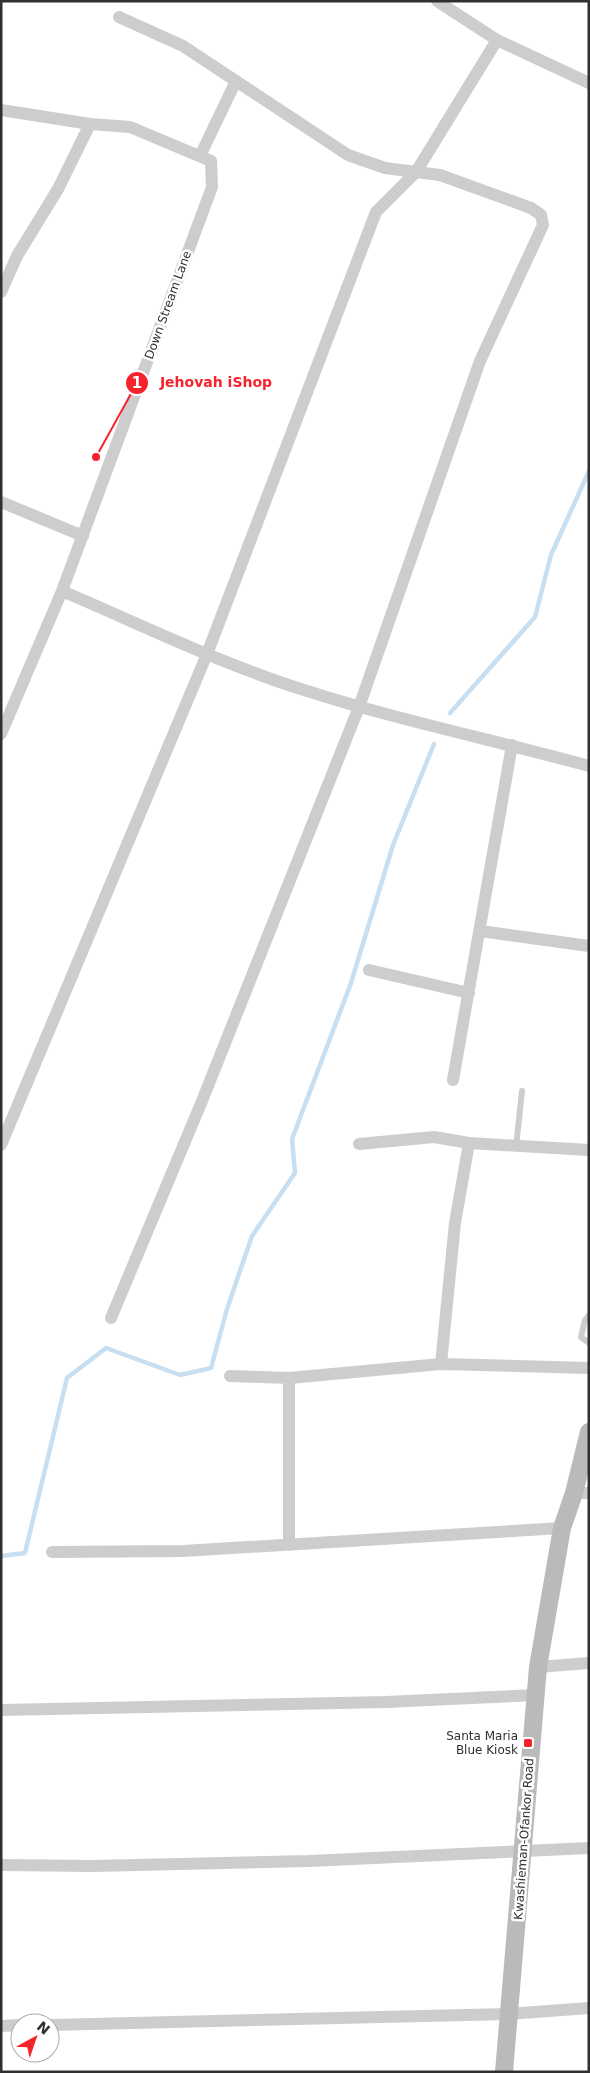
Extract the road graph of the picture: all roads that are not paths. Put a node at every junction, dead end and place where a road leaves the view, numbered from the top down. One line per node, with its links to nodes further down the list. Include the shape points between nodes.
1 (438, 1): 3 (street)
2 (119, 17): 4 (street, via 183,46)
3 (497, 40): 5 (street); 9 (street)
4 (235, 83): 8 (street); 9 (street, via 348,155 385,168)
5 (589, 83)
6 (1, 110): 7 (street)
7 (90, 124): 8 (street, via 130,126); 10 (street, via 58,188 17,256)
8 (200, 156): 12 (street, Down Stream Lane, via 210,160 212,187)
9 (416, 172): 14 (street, via 376,212); 15 (street, via 440,175 532,208 541,215 543,225 480,362)
10 (1, 292)
11 (1, 502): 12 (street)
12 (83, 536): 13 (street, Down Stream Lane)
13 (62, 591): 14 (street); 16 (street, Down Stream Lane)
14 (207, 654): 15 (street, via 294,687); 26 (street)
15 (359, 707): 17 (street); 31 (street, via 202,1101)
16 (1, 734)
17 (512, 745): 18 (street); 19 (street)
18 (589, 766)
19 (480, 932): 20 (street); 22 (street)
20 (589, 946)
21 (369, 970): 22 (street)
22 (468, 993): 23 (street)
23 (453, 1080)
24 (522, 1091): 28 (lane)
25 (469, 1143): 27 (street, via 434,1137); 28 (street); 33 (street, via 455,1222)
26 (1, 1144)
27 (359, 1144)
28 (516, 1146): 29 (street)
29 (589, 1150)
30 (589, 1315): 32 (lane, via 584,1320 581,1337)
31 (111, 1318)
32 (589, 1343)
33 (442, 1364): 34 (street); 36 (street)
34 (589, 1368)
35 (230, 1376): 36 (street)
36 (289, 1378): 40 (street)
37 (589, 1432): 38 (main road, Kwashieman-Ofankor Road)
38 (582, 1493): 39 (main road, Kwashieman-Ofankor Road)
39 (562, 1528): 40 (street); 43 (main road, Kwashieman-Ofankor Road)
40 (289, 1545): 41 (street, via 183,1551)
41 (52, 1552)
42 (589, 1663): 43 (street)
43 (538, 1667): 44 (main road, Kwashieman-Ofankor Road)
44 (535, 1695): 45 (street, via 386,1702); 47 (main road, Kwashieman-Ofankor Road)
45 (1, 1710)
46 (589, 1848): 47 (street)
47 (524, 1850): 48 (street, via 309,1861); 50 (main road, Kwashieman-Ofankor Road)
48 (1, 1865)
49 (589, 2008): 50 (street)
50 (508, 2014): 51 (street); 52 (main road, Kwashieman-Ofankor Road)
51 (60, 2025)
52 (504, 2072)

